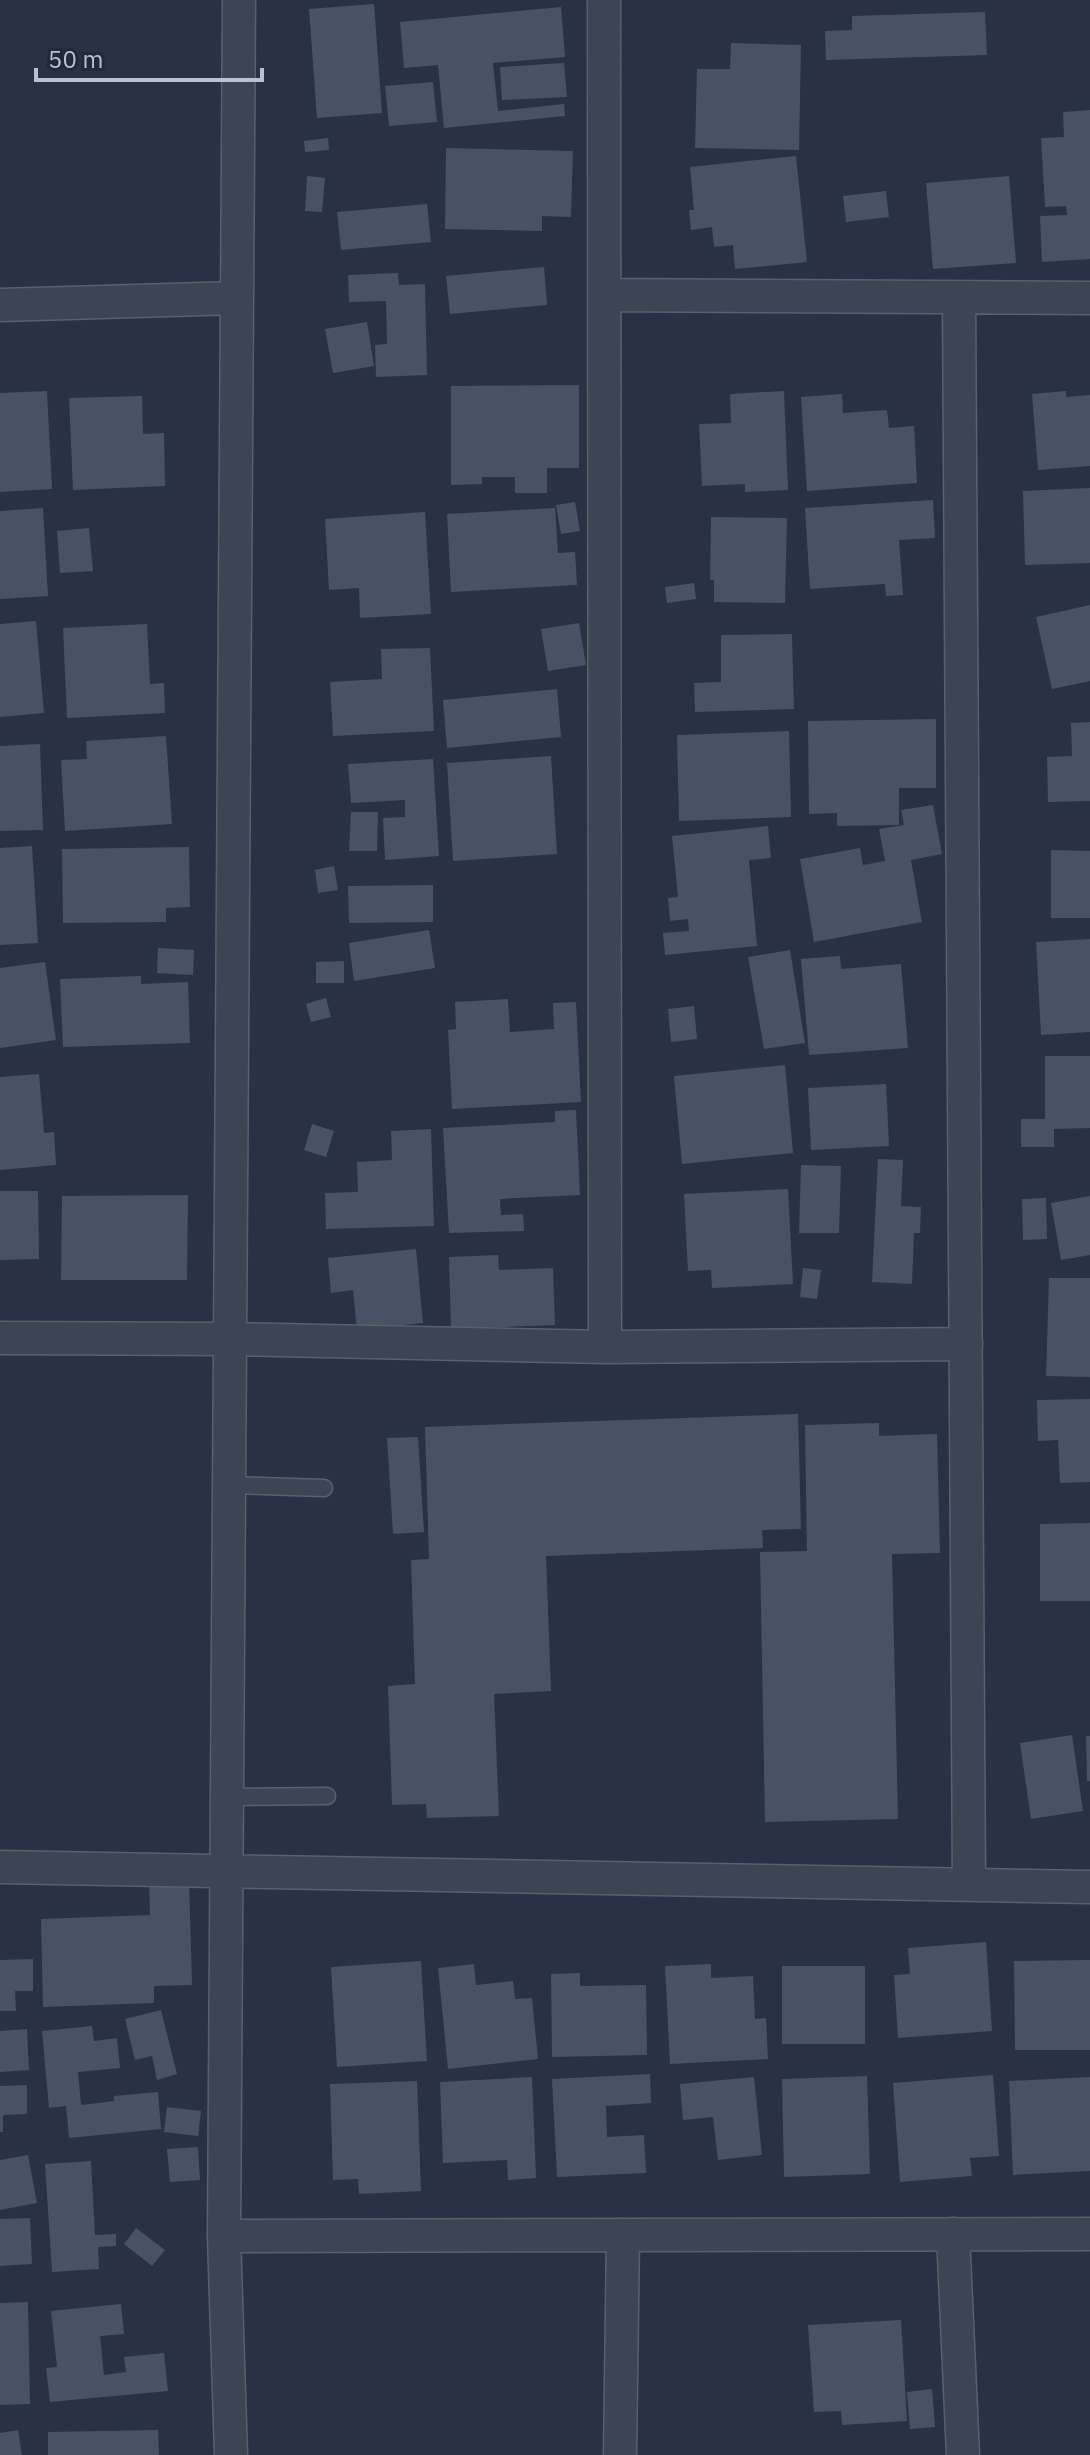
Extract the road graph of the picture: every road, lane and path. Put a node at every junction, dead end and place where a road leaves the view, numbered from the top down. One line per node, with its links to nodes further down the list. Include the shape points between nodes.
1 (239, 0): 4 (street)
2 (604, 0): 3 (street)
3 (604, 295): 5 (street); 11 (street)
4 (237, 298): 7 (street); 9 (street)
5 (959, 298): 6 (street); 10 (street)
6 (1090, 298)
7 (0, 305)
8 (0, 1338): 9 (street)
9 (230, 1339): 11 (street); 12 (street)
10 (966, 1344): 11 (street); 18 (street)
11 (605, 1347)
12 (229, 1485): 13 (lane); 15 (street)
13 (324, 1488)
14 (327, 1796): 15 (lane)
15 (227, 1797): 17 (street)
16 (0, 1867): 17 (street)
17 (226, 1871): 18 (street); 23 (street)
18 (969, 1885): 19 (street)
19 (1090, 1887)
20 (953, 2234): 21 (street); 22 (street); 26 (street)
21 (1090, 2234)
22 (623, 2235): 23 (street); 25 (street)
23 (224, 2236): 24 (street)
24 (231, 2455)
25 (620, 2455)
26 (963, 2455)

